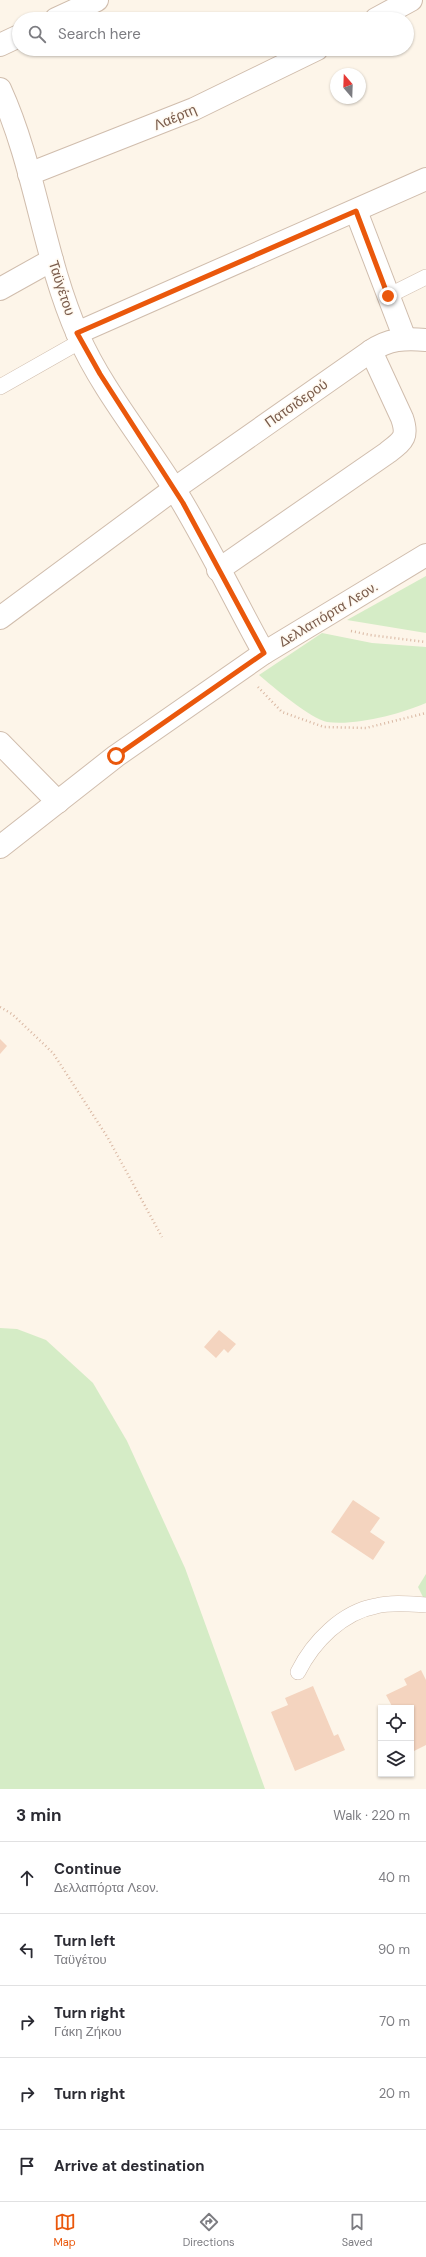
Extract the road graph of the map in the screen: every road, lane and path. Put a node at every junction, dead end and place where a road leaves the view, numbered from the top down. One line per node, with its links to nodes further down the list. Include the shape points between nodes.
1 (97, 0): 3 (street)
2 (411, 0): 4 (street)
3 (71, 12)
4 (389, 12)
5 (12, 39): 6 (street)
6 (0, 45)
7 (304, 56): 9 (street, Λαέρτη, via 194,109)
8 (0, 90): 9 (street, Ταϋγέτου, via 16,127)
9 (29, 174): 12 (street, Ταϋγέτου)
10 (426, 179): 11 (street)
11 (356, 211): 15 (street); 16 (street)
12 (52, 260): 14 (street); 16 (street, Ταϋγέτου)
13 (426, 277): 15 (lane)
14 (0, 289)
15 (388, 296): 17 (street)
16 (79, 337): 19 (lane); 20 (street, Ταϋγέτου)
17 (415, 340): 18 (street, Πατσιδερού, via 382,343)
18 (371, 351): 20 (street, Πατσιδερού); 22 (street, via 404,424 404,438 387,453)
19 (0, 387)
20 (174, 489): 22 (street, Ταϋγέτου); 24 (street)
21 (426, 555): 23 (street, Δελλαπόρτα Λεον.)
22 (218, 570): 26 (street, Ταϋγέτου)
23 (328, 614): 25 (path, via 340,628 370,636); 26 (street, Δελλαπόρτα Λεον.)
24 (0, 618)
25 (426, 642)
26 (264, 653): 27 (street, Δελλαπόρτα Λεον.)
27 (241, 669): 28 (path, via 282,712 324,727 366,728); 30 (street, Δελλαπόρτα Λεον., via 116,756)
28 (426, 713)
29 (0, 743): 30 (street)
30 (58, 802): 31 (street, Δελλαπόρτα Λεον.)
31 (0, 847)
32 (0, 1008): 33 (path, via 12,1014 53,1053 108,1138)
33 (162, 1237)
34 (426, 1605): 35 (lane, via 375,1606 341,1621 316,1644)
35 (298, 1672)

